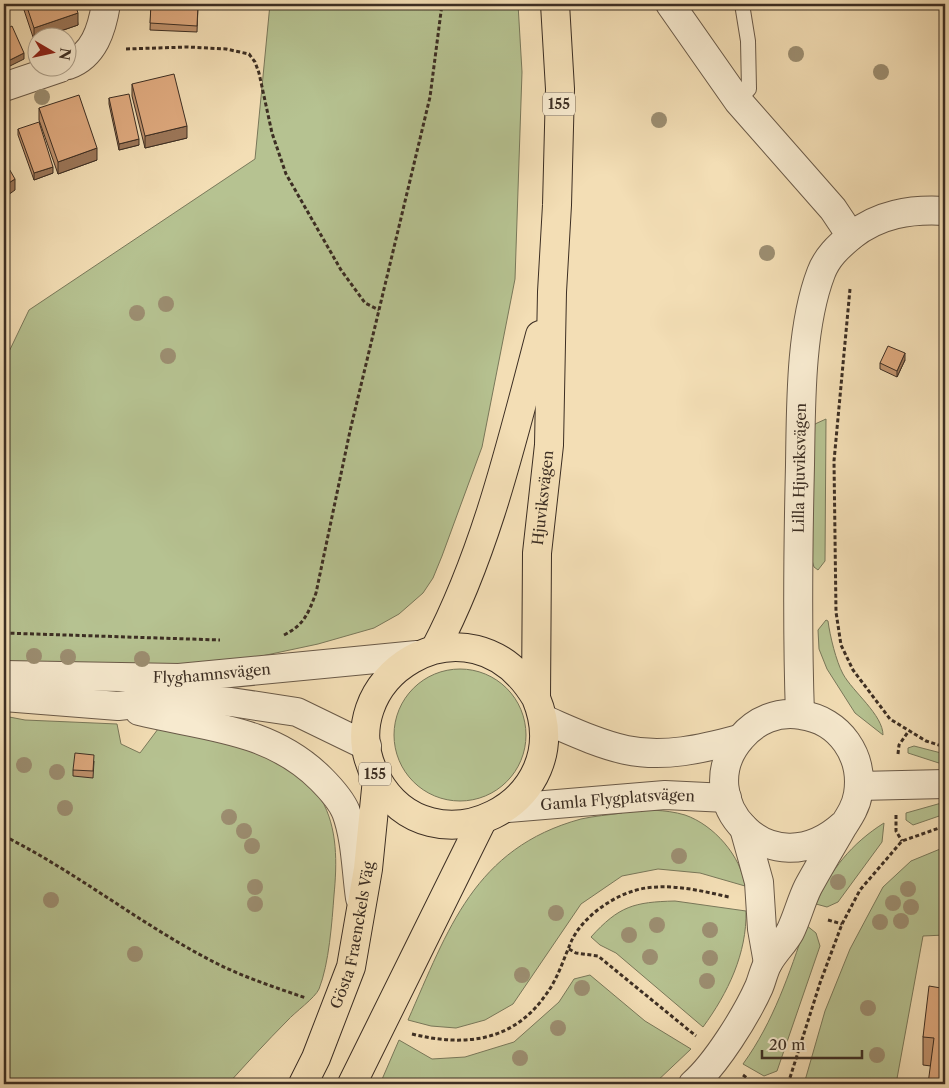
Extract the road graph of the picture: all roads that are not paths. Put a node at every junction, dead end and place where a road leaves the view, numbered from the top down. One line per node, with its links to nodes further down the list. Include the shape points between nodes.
1 (106, 4): 5 (street, via 104,22 93,48)
2 (555, 4): 11 (main road, Hjuviksvägen / 155, via 560,89)
3 (670, 4): 8 (street)
4 (742, 4): 8 (lane, via 748,41 749,89)
5 (78, 58)
6 (31, 78): 7 (street)
7 (4, 87)
8 (738, 101): 10 (street, via 833,210)
9 (945, 210): 10 (street, Lilla Hjuviksvägen, via 901,212 878,218)
10 (851, 236): 17 (street, Lilla Hjuviksvägen, via 831,254 821,272 804,358 797,606)
11 (552, 292): 12 (main road, Hjuviksvägen / 155, via 514,431 458,606); 16 (main road, Hjuviksvägen / 155, via 549,445 537,562)
12 (426, 652): 13 (street, Flyghamnsvägen, via 179,678); 16 (main road, Gösta Fraenckels Väg / 155, via 455,646 494,655 525,680); 19 (main road, Gösta Fraenckels Väg / 155, via 398,667 384,683 373,702 367,724)
13 (4, 675)
14 (4, 697): 15 (street, Flyghamnsvägen)
15 (118, 706): 19 (street, Flyghamnsvägen, via 180,699 232,702 297,712); 28 (street, Flyghamnsvägen, via 228,728 290,754 313,770 331,789 345,812)
16 (539, 709): 18 (street, via 624,750 645,753 700,749); 24 (main road, Gösta Fraenckels Väg / 155, via 544,745 538,768 525,790)
17 (800, 714): 18 (street, via 767,719); 22 (street, via 824,722 844,738 856,760)
18 (739, 739): 23 (street, via 726,767 724,783)
19 (367, 746): 20 (main road, Gösta Fraenckels Väg / 155)
20 (377, 779): 25 (main road, Gösta Fraenckels Väg / 155, via 392,799 411,813 450,824); 28 (main road, Gösta Fraenckels Väg / 155)
21 (945, 784): 22 (street)
22 (859, 786): 26 (street, via 855,807)
23 (727, 798): 24 (street, Gamla Flygplatsvägen, via 665,795); 27 (street, via 733,814)
24 (508, 808): 25 (main road, Gösta Fraenckels Väg / 155)
25 (482, 821): 31 (main road)
26 (844, 825): 27 (street, via 821,842 794,849 767,844); 29 (street, via 808,888 789,934)
27 (744, 828): 29 (street, via 759,882)
28 (361, 907): 30 (main road, Gösta Fraenckels Väg / 155, via 350,967)
29 (768, 962): 32 (street, via 758,989 740,1021)
30 (303, 1084)
31 (352, 1084)
32 (693, 1084)

